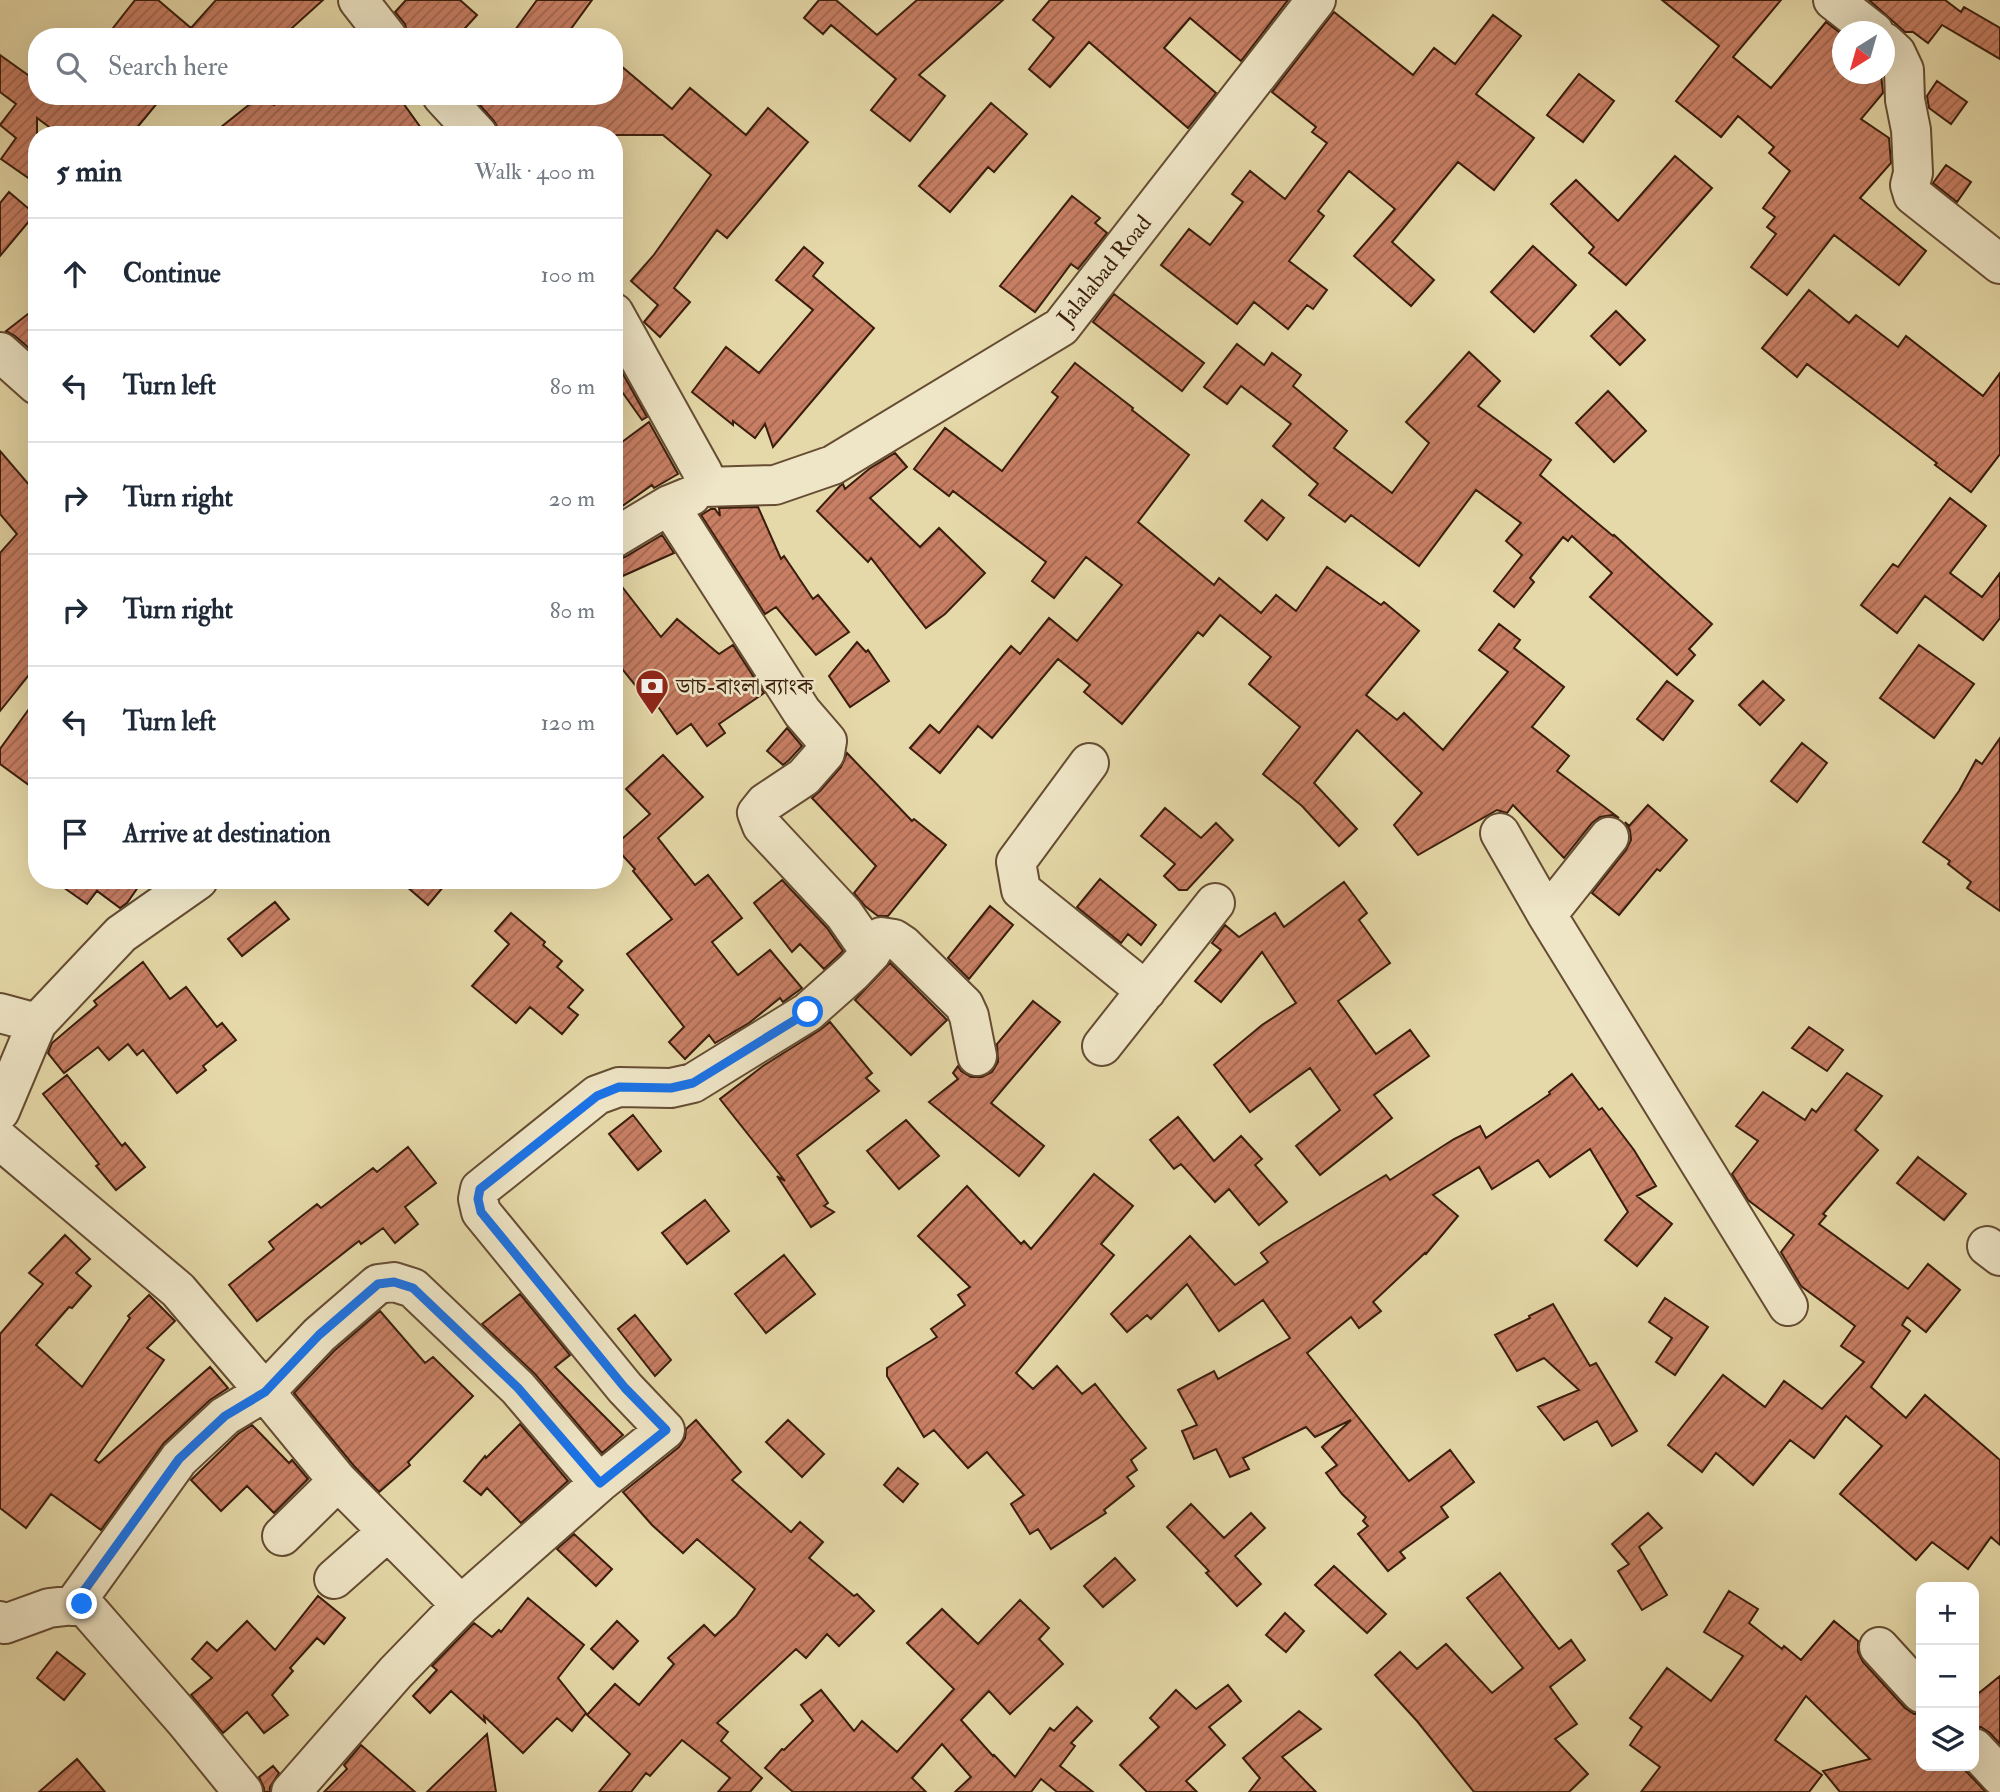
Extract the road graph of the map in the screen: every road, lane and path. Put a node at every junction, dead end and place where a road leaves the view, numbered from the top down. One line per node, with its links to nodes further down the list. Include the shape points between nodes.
1 (358, 0): 5 (street)
2 (1316, 0): 13 (street, Jalalabad Road, via 1061,327 833,465 775,485)
3 (1833, 0): 4 (street)
4 (1860, 21)
5 (380, 28)
6 (1895, 52): 9 (street, via 1904,69 1913,195)
7 (450, 105): 8 (street)
8 (470, 126)
9 (2000, 264)
10 (623, 329): 13 (street, via 703,473)
11 (0, 352): 12 (street)
12 (28, 377)
13 (704, 487): 14 (street)
14 (669, 506): 15 (street); 22 (street, via 802,712 827,741 825,753 804,777 757,813 762,826 844,914)
15 (623, 533)
16 (1089, 763): 23 (street, via 1016,862 1021,890)
17 (1500, 833): 21 (street)
18 (1609, 837): 21 (street)
19 (185, 889): 25 (street, via 121,934)
20 (1215, 903): 23 (street)
21 (1546, 915): 30 (street)
22 (871, 953): 27 (street, via 881,937 903,945 964,1005); 33 (street, via 808,1012 693,1083 671,1088 619,1087 597,1096 480,1189 481,1212 625,1388 666,1430)
23 (1146, 991): 26 (street)
24 (0, 1013): 25 (street)
25 (37, 1023): 28 (street)
26 (1102, 1046)
27 (977, 1056)
28 (0, 1111)
29 (0, 1140): 31 (street, via 177,1290)
30 (1788, 1307)
31 (265, 1392): 32 (street); 33 (street, via 319,1335 378,1284 394,1282 413,1288 518,1388); 38 (street, via 225,1416 179,1459)
32 (338, 1481): 34 (street); 35 (street)
33 (600, 1483): 37 (street)
34 (387, 1532): 36 (street); 37 (street)
35 (282, 1536)
36 (334, 1579)
37 (461, 1605): 45 (street)
38 (73, 1606): 39 (street, via 49,1608); 44 (street, via 82,1604)
39 (2, 1624)
40 (1879, 1647): 41 (street)
41 (1916, 1688)
42 (1979, 1753): 43 (street)
43 (2000, 1776)
44 (243, 1792)
45 (291, 1792)

